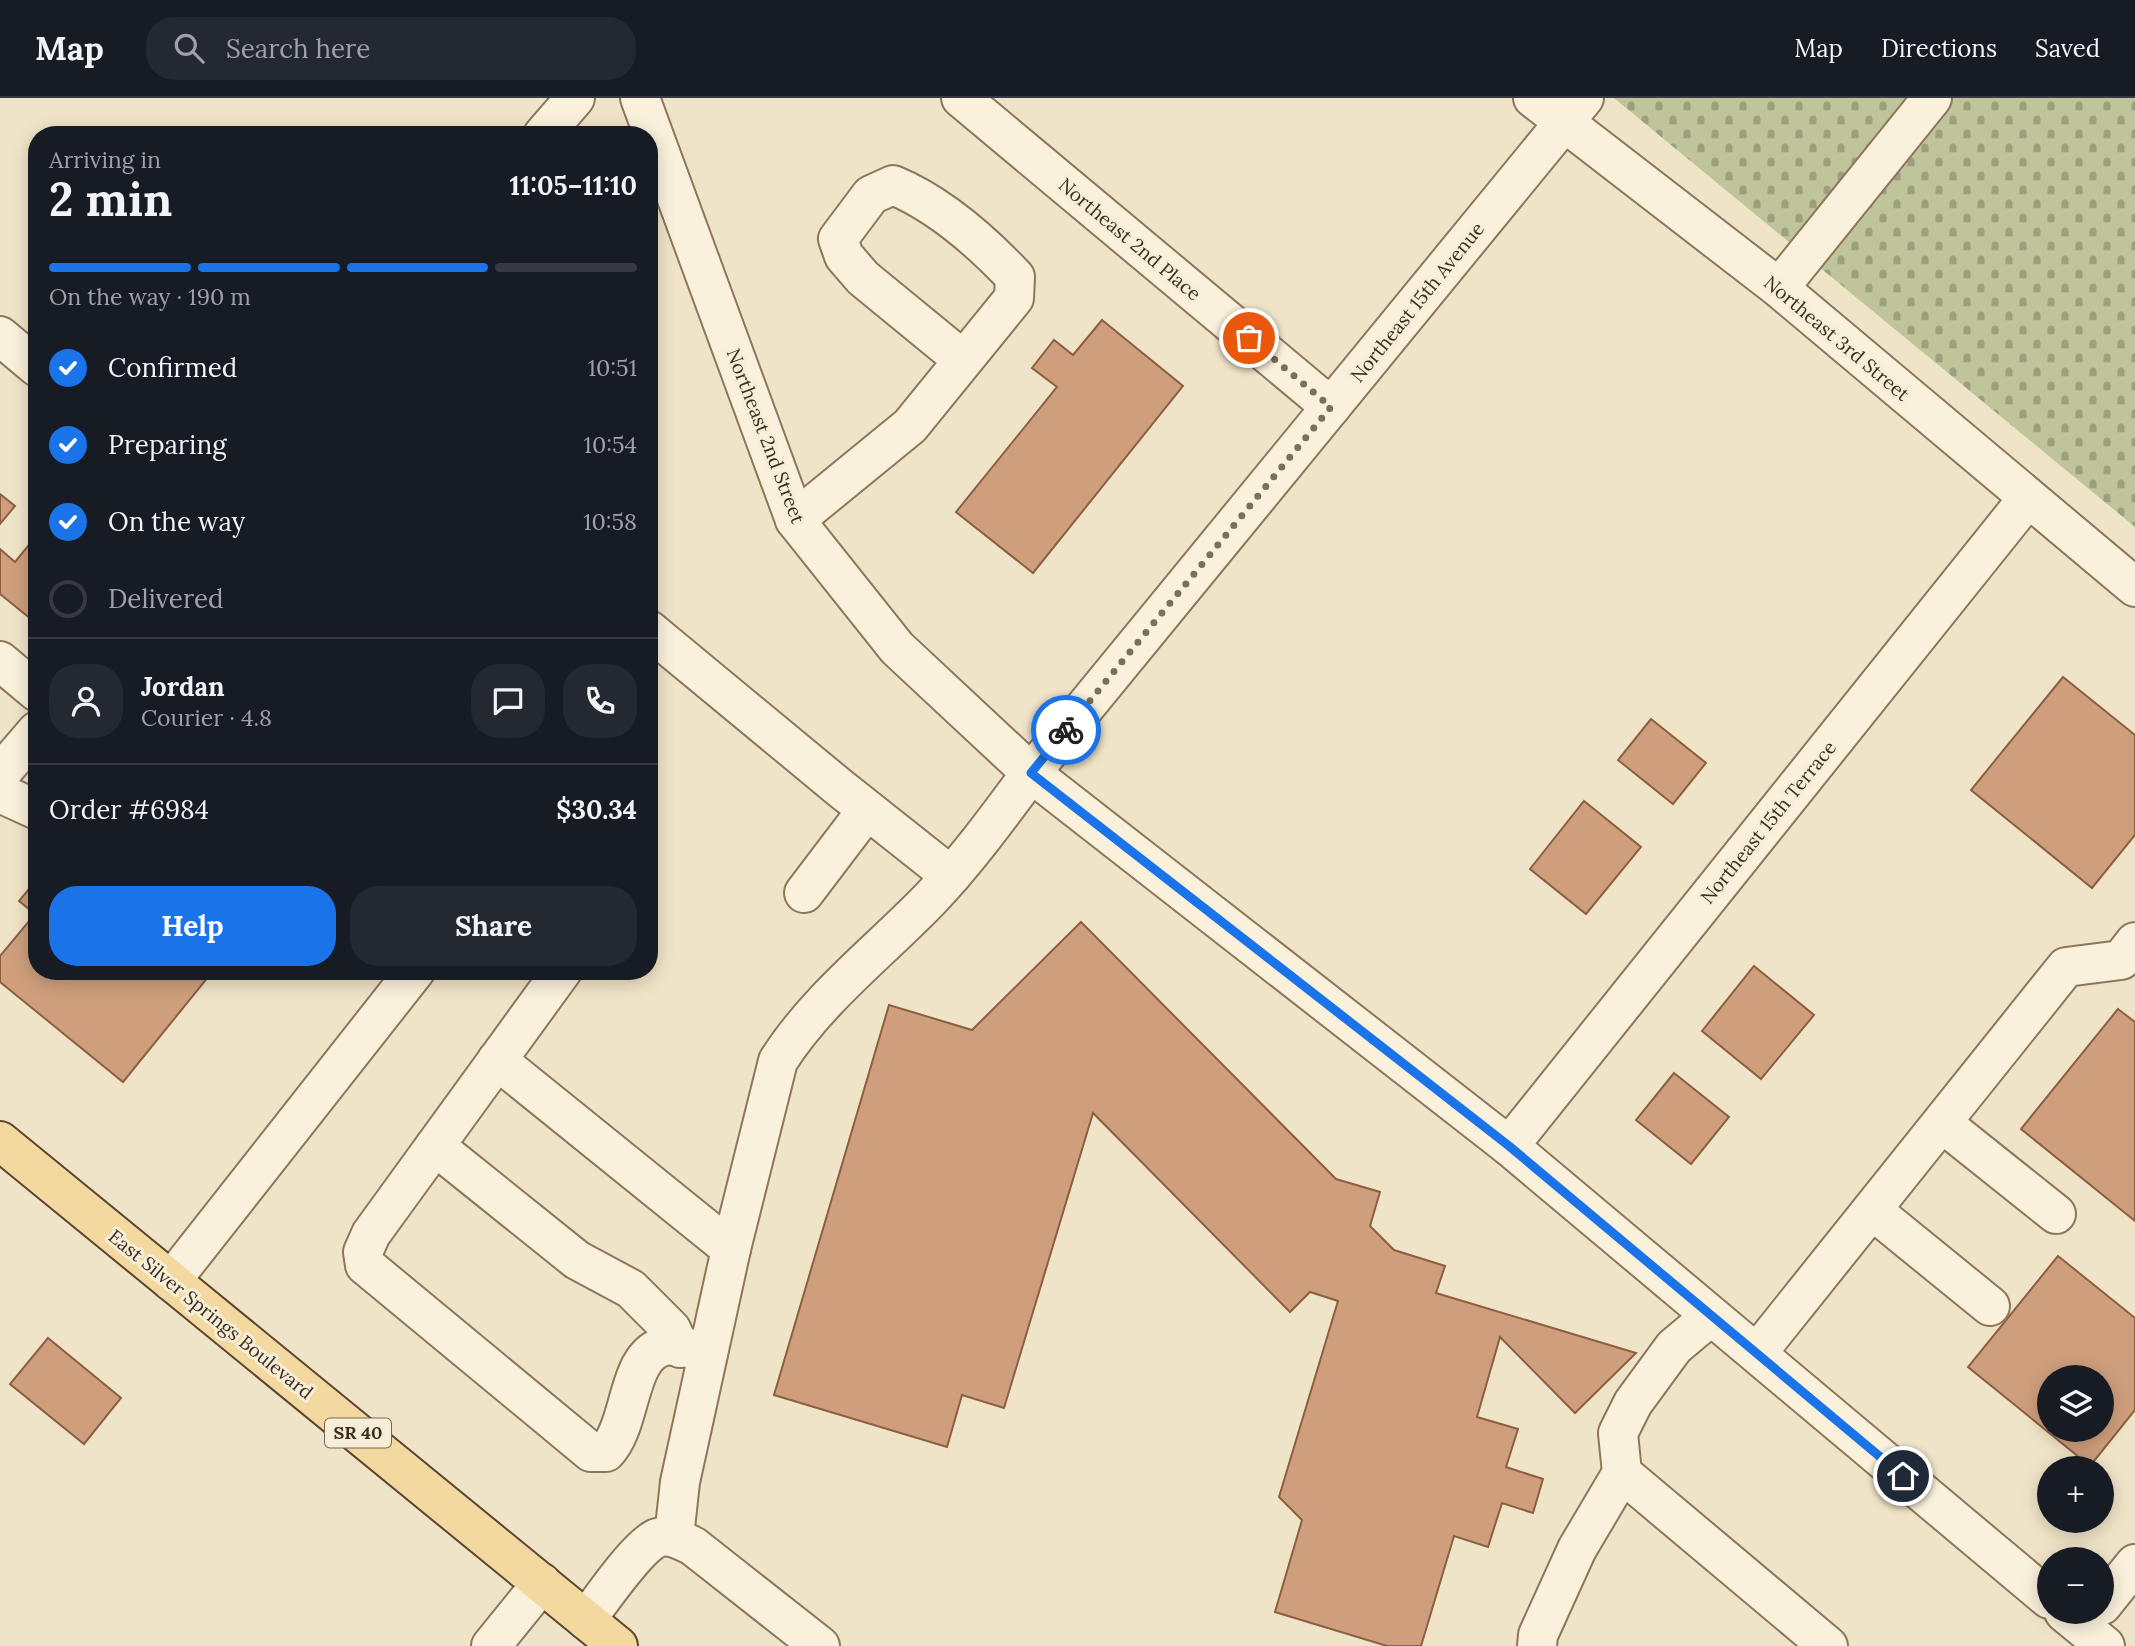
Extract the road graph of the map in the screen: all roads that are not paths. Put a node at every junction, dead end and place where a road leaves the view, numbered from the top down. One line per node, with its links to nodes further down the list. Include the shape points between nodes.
1 (575, 98): 7 (street)
2 (640, 98): 8 (street, Northeast 2nd Street)
3 (961, 98): 12 (street, Northeast 2nd Place)
4 (1533, 98): 6 (street, Northeast 3rd Street)
5 (1933, 98): 10 (street)
6 (1574, 111): 10 (street, Northeast 3rd Street); 12 (street, Northeast 15th Avenue)
7 (551, 126)
8 (650, 126)
9 (658, 147): 14 (street, Northeast 2nd Street)
10 (1779, 288): 13 (street, Northeast 3rd Street)
11 (963, 360): 11 (street, via 1014,298 1015,277 992,253 910,192 894,184 870,195 838,239 844,256 863,278); 14 (street, via 910,426)
12 (1331, 407): 20 (street, Northeast 15th Avenue)
13 (2028, 498): 15 (street, Northeast 3rd Street); 34 (street, Northeast 15th Terrace)
14 (795, 520): 20 (street, Northeast 2nd Street, via 897,648)
15 (2135, 587)
16 (658, 637): 24 (street)
17 (0, 661): 18 (street)
18 (28, 684)
19 (28, 741): 21 (street)
20 (1031, 773): 25 (street, Northeast 15th Avenue); 34 (street, Northeast 2nd Street)
21 (0, 774)
22 (0, 793): 23 (street)
23 (28, 806)
24 (867, 810): 25 (street); 26 (street)
25 (951, 876): 37 (street, Northeast 15th Avenue, via 838,987 794,1035 778,1061)
26 (804, 893)
27 (2135, 942): 31 (street, via 2121,960 2066,967)
28 (408, 980): 38 (street)
29 (555, 980): 30 (street)
30 (497, 1060): 33 (street); 37 (street)
31 (1942, 1123): 35 (street); 36 (street)
32 (0, 1140): 38 (main road, East Silver Springs Boulevard / SR 40)
33 (435, 1146): 41 (street, via 577,1260 631,1289); 41 (street, via 371,1234 363,1252 365,1265 592,1451 606,1452 615,1442 637,1371 648,1353 666,1346)
34 (1509, 1146): 40 (street, Northeast 2nd Street)
35 (1872, 1210): 39 (street); 42 (street)
36 (2056, 1214)
37 (731, 1249): 41 (street, Northeast 15th Avenue)
38 (171, 1280): 46 (main road, East Silver Springs Boulevard / SR 40)
39 (1990, 1307)
40 (1711, 1316): 42 (street, Northeast 2nd Street); 43 (street, via 1674,1347 1633,1403 1618,1433)
41 (694, 1350): 44 (street, Northeast 15th Avenue)
42 (1756, 1353): 47 (street, Northeast 2nd Street)
43 (1622, 1473): 53 (street, via 1577,1549); 54 (street)
44 (674, 1537): 48 (street, via 659,1537 644,1546); 52 (street, via 693,1546)
45 (2135, 1564): 49 (street)
46 (542, 1583): 48 (main road, East Silver Springs Boulevard / SR 40); 50 (street)
47 (2037, 1589)
48 (586, 1620): 51 (main road, East Silver Springs Boulevard / SR 40)
49 (2086, 1625)
50 (491, 1646)
51 (618, 1646)
52 (820, 1646)
53 (1537, 1646)
54 (1828, 1646)

